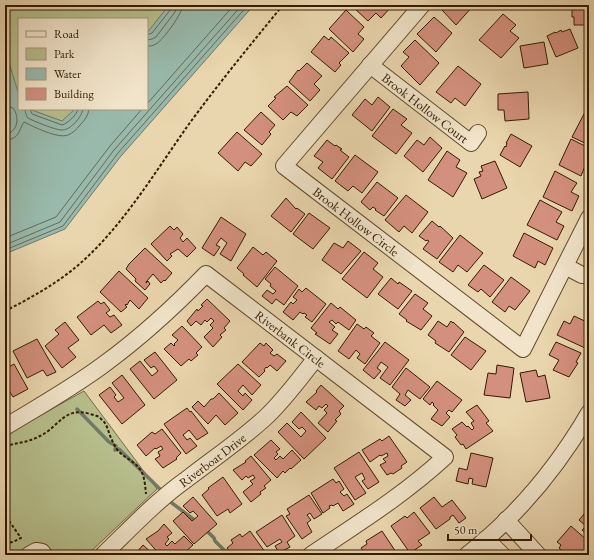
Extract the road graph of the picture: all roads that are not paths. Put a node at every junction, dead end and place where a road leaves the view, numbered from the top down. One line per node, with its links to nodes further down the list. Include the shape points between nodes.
1 (422, 5): 2 (street, Brook Hollow Circle)
2 (370, 65): 3 (street, Brook Hollow Court, via 471,143); 5 (street, Brook Hollow Circle, via 284,166 523,349)
3 (478, 133)
4 (589, 218): 5 (street, Brook Hollow Circle)
5 (565, 266): 6 (street)
6 (587, 279)
7 (316, 358): 9 (street, Riverbank Circle, via 206,274 167,313 103,365); 14 (street, Riverboat Drive, via 268,415 243,438 158,502); 15 (street, Riverbank Circle, via 445,457 395,499)
8 (589, 413): 10 (street, via 548,474)
9 (5, 426)
10 (506, 520): 11 (street); 18 (street)
11 (486, 539): 16 (street); 17 (street)
12 (29, 555): 13 (street, via 36,550)
13 (44, 555)
14 (103, 555)
15 (311, 555)
16 (467, 555)
17 (502, 555)
18 (538, 555)

